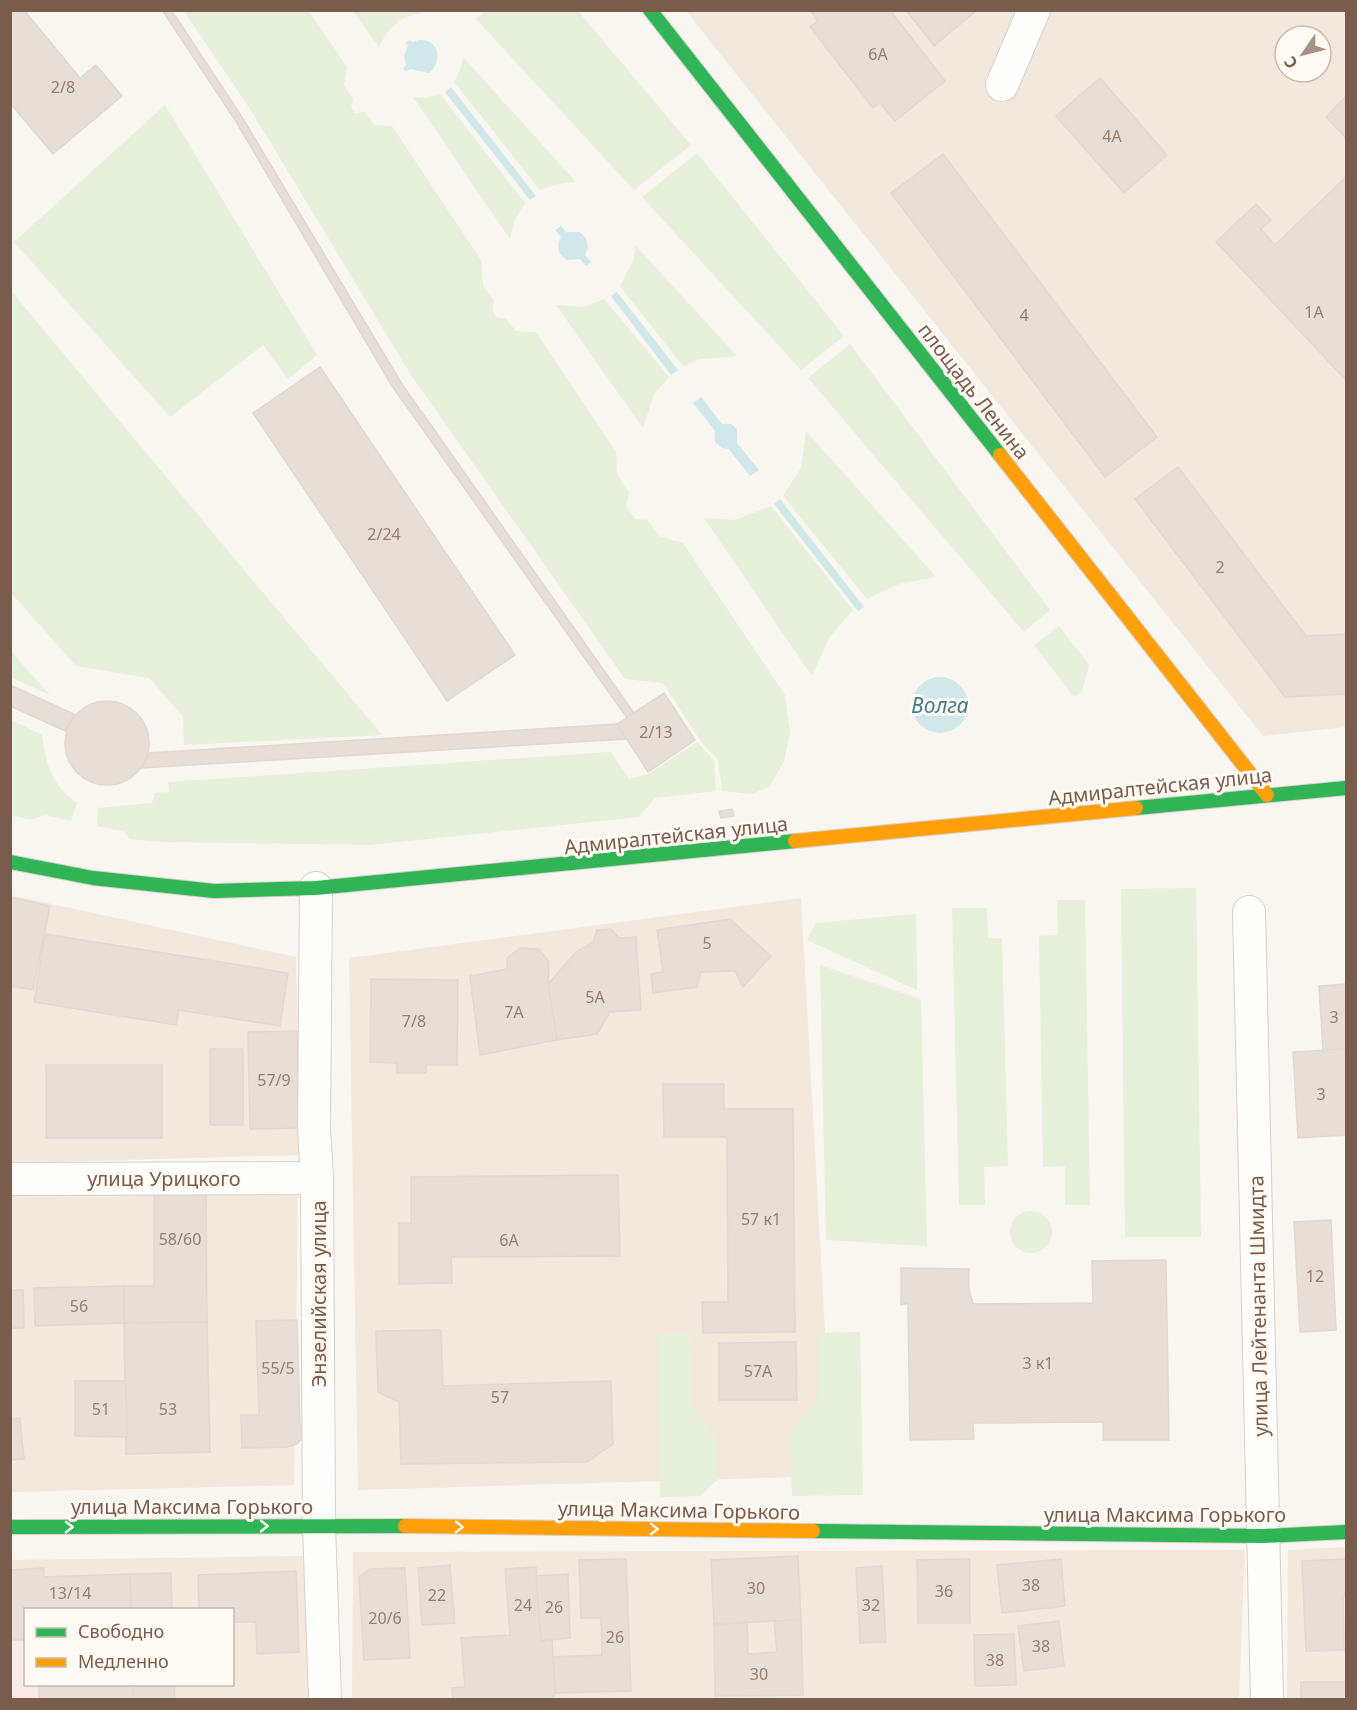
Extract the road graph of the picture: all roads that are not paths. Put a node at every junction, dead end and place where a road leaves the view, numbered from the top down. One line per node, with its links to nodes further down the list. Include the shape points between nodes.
1 (650, 10): 5 (main road, площадь Ленина)
2 (1034, 10): 3 (street)
3 (1002, 85)
4 (1347, 788): 5 (main road, Адмиралтейская улица)
5 (1267, 795): 7 (main road, Адмиралтейская улица)
6 (10, 862): 7 (main road, Адмиралтейская улица, via 93,879 214,891)
7 (316, 888): 9 (street, Энзелийская улица)
8 (1249, 912): 14 (street, улица Лейтенанта Шмидта)
9 (317, 1178): 10 (street, улица Урицкого); 11 (street, Энзелийская улица)
10 (10, 1179)
11 (320, 1525): 12 (main road, улица Максима Горького, one-way to 11); 14 (main road, улица Максима Горького, one-way to 14); 15 (street, Энзелийская улица)
12 (10, 1527)
13 (1347, 1532): 14 (main road, улица Максима Горького)
14 (1263, 1536): 16 (street, улица Лейтенанта Шмидта)
15 (325, 1700)
16 (1267, 1700)

